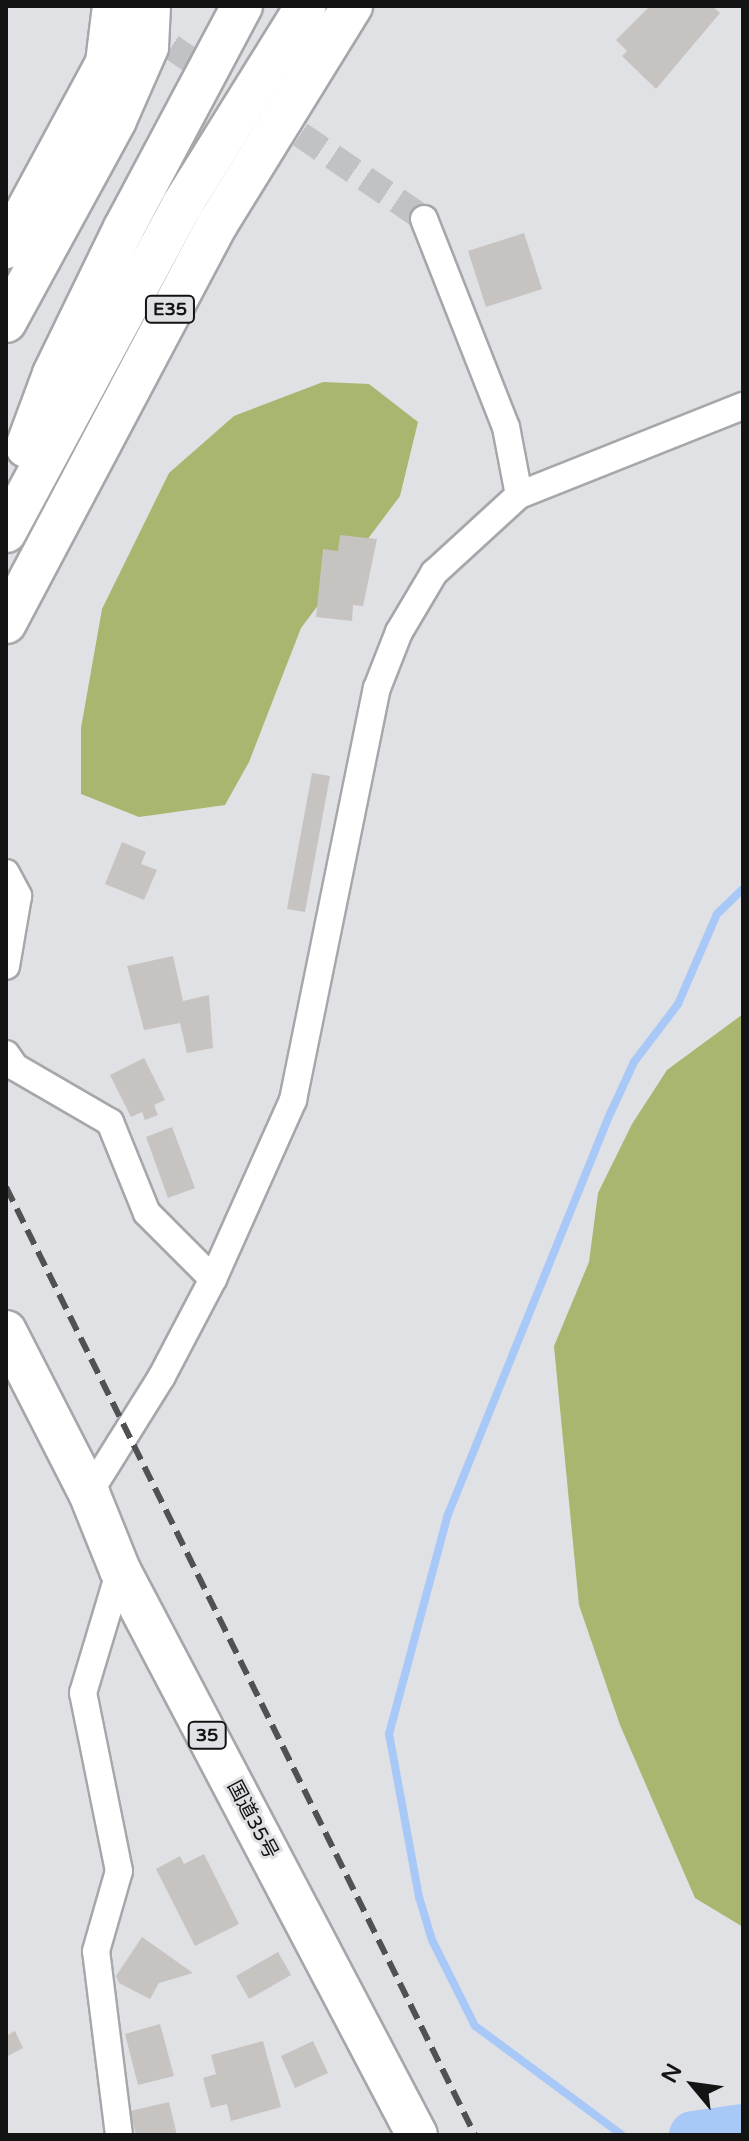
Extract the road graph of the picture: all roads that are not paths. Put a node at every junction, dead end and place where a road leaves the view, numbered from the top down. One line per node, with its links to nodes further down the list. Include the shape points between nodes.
1 (113, 6): 9 (highway, via 106,63)
2 (150, 6): 10 (highway, via 148,47 116,120)
3 (242, 6): 13 (highway, via 53,374)
4 (306, 6): 14 (highway, E35, via 174,218)
5 (352, 6): 7 (highway, E35)
6 (362, 6): 7 (highway)
7 (297, 93): 15 (highway, E35, via 150,345)
8 (424, 219): 12 (street, via 506,427)
9 (6, 248)
10 (6, 322)
11 (743, 406): 12 (street, via 569,470)
12 (519, 495): 19 (street, via 434,573 399,632 377,688 293,1100)
13 (6, 499)
14 (6, 532)
15 (6, 623)
16 (6, 873): 17 (street, via 18,896)
17 (6, 966)
18 (6, 1054): 19 (street, via 15,1067 110,1122 147,1213)
19 (213, 1279): 21 (street, via 162,1376)
20 (6, 1331): 21 (highway, 国道35号 / 35)
21 (89, 1493): 22 (highway, 国道35号 / 35)
22 (120, 1570): 23 (street, via 83,1693 119,1871 96,1951); 24 (highway, 国道35号 / 35)
23 (119, 2135)
24 (417, 2135)

